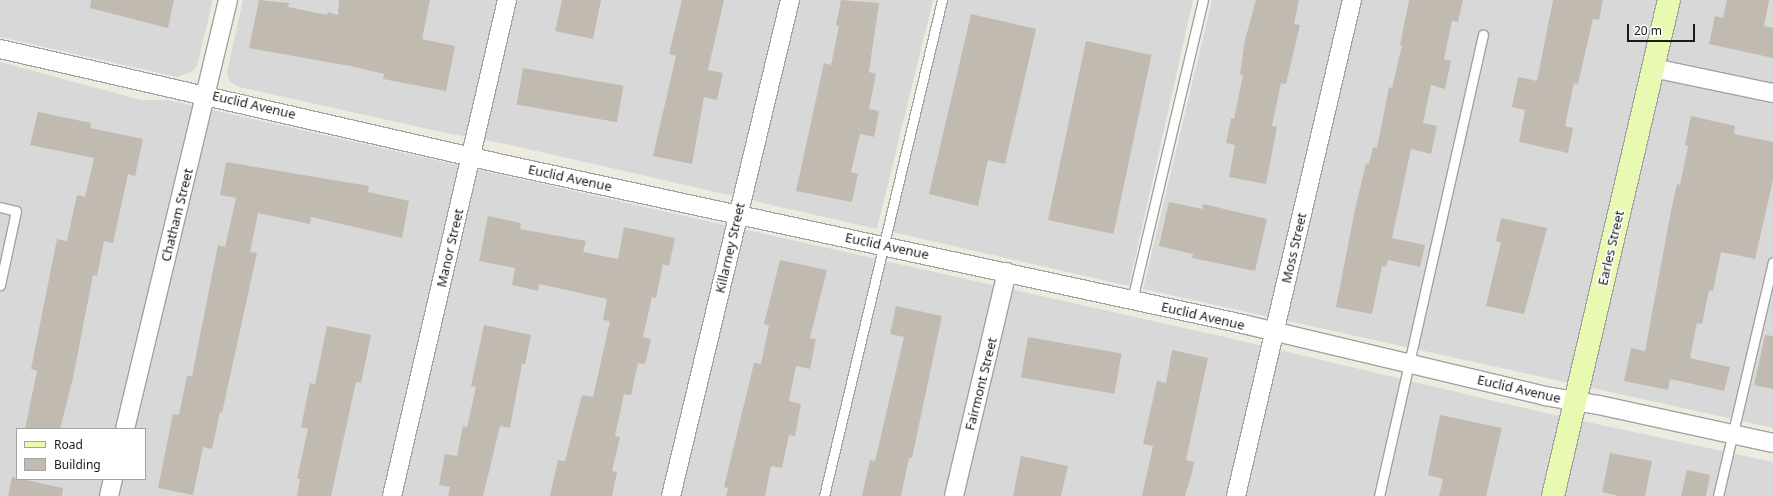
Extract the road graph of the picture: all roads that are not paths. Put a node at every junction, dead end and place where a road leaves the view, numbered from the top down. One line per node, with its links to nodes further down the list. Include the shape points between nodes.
1 (228, 0): 12 (street, Chatham Street)
2 (507, 0): 13 (street, Manor Street)
3 (790, 0): 15 (street, Killarney Street)
4 (942, 0): 16 (lane)
5 (1203, 0): 20 (lane)
6 (1352, 0): 21 (street, Moss Street)
7 (1669, 0): 10 (street, Earles Street)
8 (1483, 35): 22 (lane)
9 (0, 49): 12 (street, Euclid Avenue)
10 (1653, 68): 11 (street); 23 (street, Earles Street)
11 (1773, 93)
12 (206, 94): 13 (street, Euclid Avenue); 24 (street, Chatham Street)
13 (471, 156): 15 (street, Euclid Avenue); 29 (street, Manor Street)
14 (0, 207): 19 (lane, via 16,211)
15 (738, 214): 16 (street, Euclid Avenue); 30 (street, Killarney Street)
16 (882, 244): 18 (street, Euclid Avenue); 31 (lane)
17 (1773, 266): 25 (lane)
18 (1007, 272): 20 (street, Euclid Avenue); 32 (street, Fairmont Street)
19 (0, 285)
20 (1132, 300): 21 (street, Euclid Avenue)
21 (1275, 332): 22 (street, Euclid Avenue); 33 (street, Moss Street)
22 (1408, 362): 23 (street, Euclid Avenue); 34 (lane)
23 (1575, 401): 25 (street, Euclid Avenue); 35 (street, Earles Street)
24 (126, 428)
25 (1733, 433): 26 (street, Euclid Avenue); 36 (lane)
26 (1773, 443)
27 (113, 480): 28 (street)
28 (109, 496)
29 (392, 496)
30 (671, 496)
31 (824, 496)
32 (954, 496)
33 (1236, 496)
34 (1379, 496)
35 (1553, 496)
36 (1718, 496)

